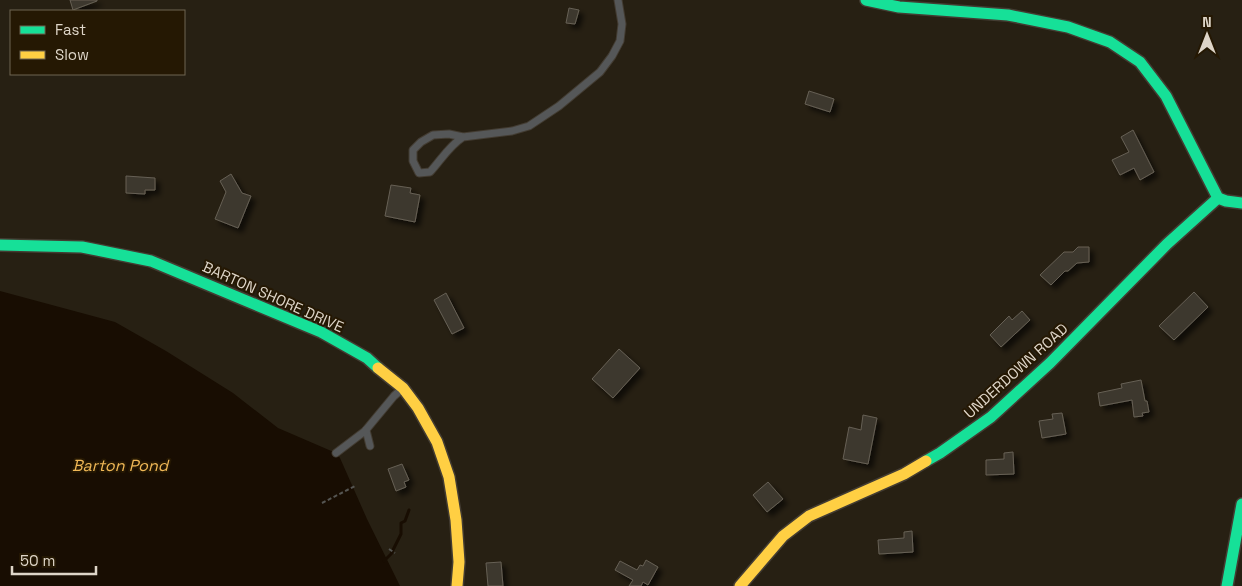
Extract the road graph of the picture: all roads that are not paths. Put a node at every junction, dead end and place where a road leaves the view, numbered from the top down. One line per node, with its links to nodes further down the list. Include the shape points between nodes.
1 (618, 0): 3 (lane, via 622,24 620,41 600,72 588,83 529,126)
2 (866, 0): 4 (street, via 899,7 1008,16 1068,26 1110,42 1140,62 1166,96)
3 (463, 137): 3 (lane, via 449,134 421,142 413,150 413,161 419,173 430,172)
4 (1218, 198): 5 (street); 13 (street, UNDERDOWN ROAD, via 991,417 904,474 809,516 784,536)
5 (1242, 203)
6 (0, 246): 7 (street, BARTON SHORE DRIVE, via 82,247 151,261 321,332 367,358)
7 (402, 388): 8 (lane); 12 (street, BARTON SHORE DRIVE, via 418,408 437,442 449,477 456,520)
8 (366, 430): 9 (lane); 10 (lane)
9 (370, 446)
10 (336, 453)
11 (1242, 504): 14 (street)
12 (457, 586)
13 (740, 586)
14 (1227, 586)

